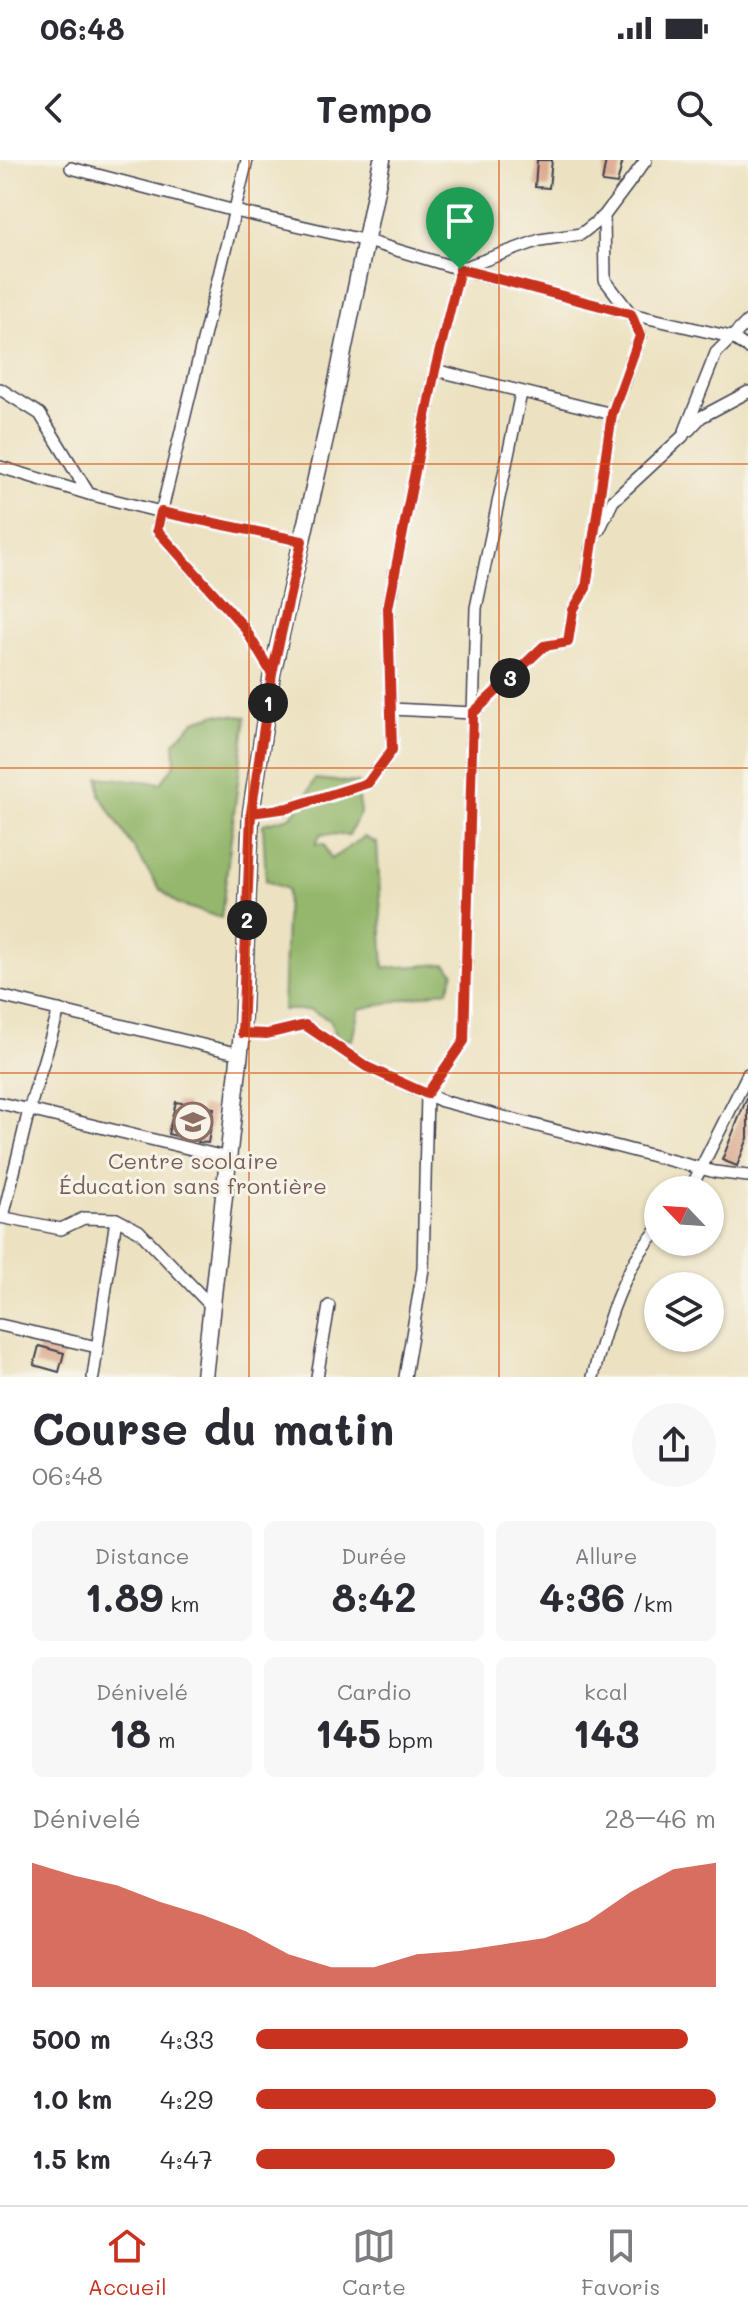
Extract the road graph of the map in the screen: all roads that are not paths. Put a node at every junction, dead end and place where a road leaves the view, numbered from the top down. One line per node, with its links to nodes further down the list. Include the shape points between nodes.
1 (247, 160): 5 (street)
2 (382, 160): 7 (main road)
3 (646, 160): 6 (street)
4 (71, 168): 5 (street)
5 (235, 211): 7 (street); 21 (street)
6 (604, 216): 8 (street, via 581,234 540,240); 9 (street, via 605,280)
7 (367, 241): 8 (street); 22 (main road)
8 (460, 269): 9 (street); 13 (street)
9 (631, 314): 11 (street); 17 (street, via 640,336)
10 (748, 321): 11 (street)
11 (731, 337): 12 (street); 18 (street, via 716,353)
12 (748, 348)
13 (435, 370): 16 (street); 25 (street, via 388,608)
14 (0, 389): 20 (street, via 40,414)
15 (748, 392): 18 (street, via 701,417)
16 (521, 393): 17 (street); 26 (street, via 476,608)
17 (612, 414): 23 (street)
18 (683, 436): 23 (street, via 613,501)
19 (0, 467): 20 (street)
20 (89, 494): 21 (street)
21 (161, 512): 22 (street); 24 (street, via 157,530 244,627)
22 (302, 541): 24 (main road)
23 (593, 542): 26 (street, via 586,588 573,610 568,642 544,646)
24 (272, 674): 27 (main road)
25 (391, 709): 26 (street); 27 (street, via 392,750 368,783 288,808)
26 (473, 713): 33 (street, via 464,1041)
27 (251, 813): 30 (main road)
28 (0, 996): 29 (street)
29 (59, 1010): 31 (street); 35 (street)
30 (242, 1033): 31 (main road); 33 (street, via 267,1034 305,1025 367,1067)
31 (240, 1054): 36 (main road)
32 (748, 1074): 37 (street)
33 (427, 1094): 37 (street); 50 (street, via 423,1269)
34 (0, 1103): 35 (street)
35 (29, 1110): 36 (street); 40 (street)
36 (229, 1158): 44 (main road)
37 (701, 1168): 38 (street); 39 (street)
38 (697, 1176)
39 (748, 1176)
40 (2, 1217): 41 (street, via 61,1229 84,1218)
41 (116, 1219): 44 (street, via 139,1231); 46 (street)
42 (644, 1243): 51 (street, via 606,1324)
43 (329, 1306): 49 (street)
44 (212, 1307): 48 (main road)
45 (0, 1325): 46 (street)
46 (97, 1347): 47 (street)
47 (93, 1377)
48 (204, 1377)
49 (317, 1377)
50 (405, 1377)
51 (593, 1377)

